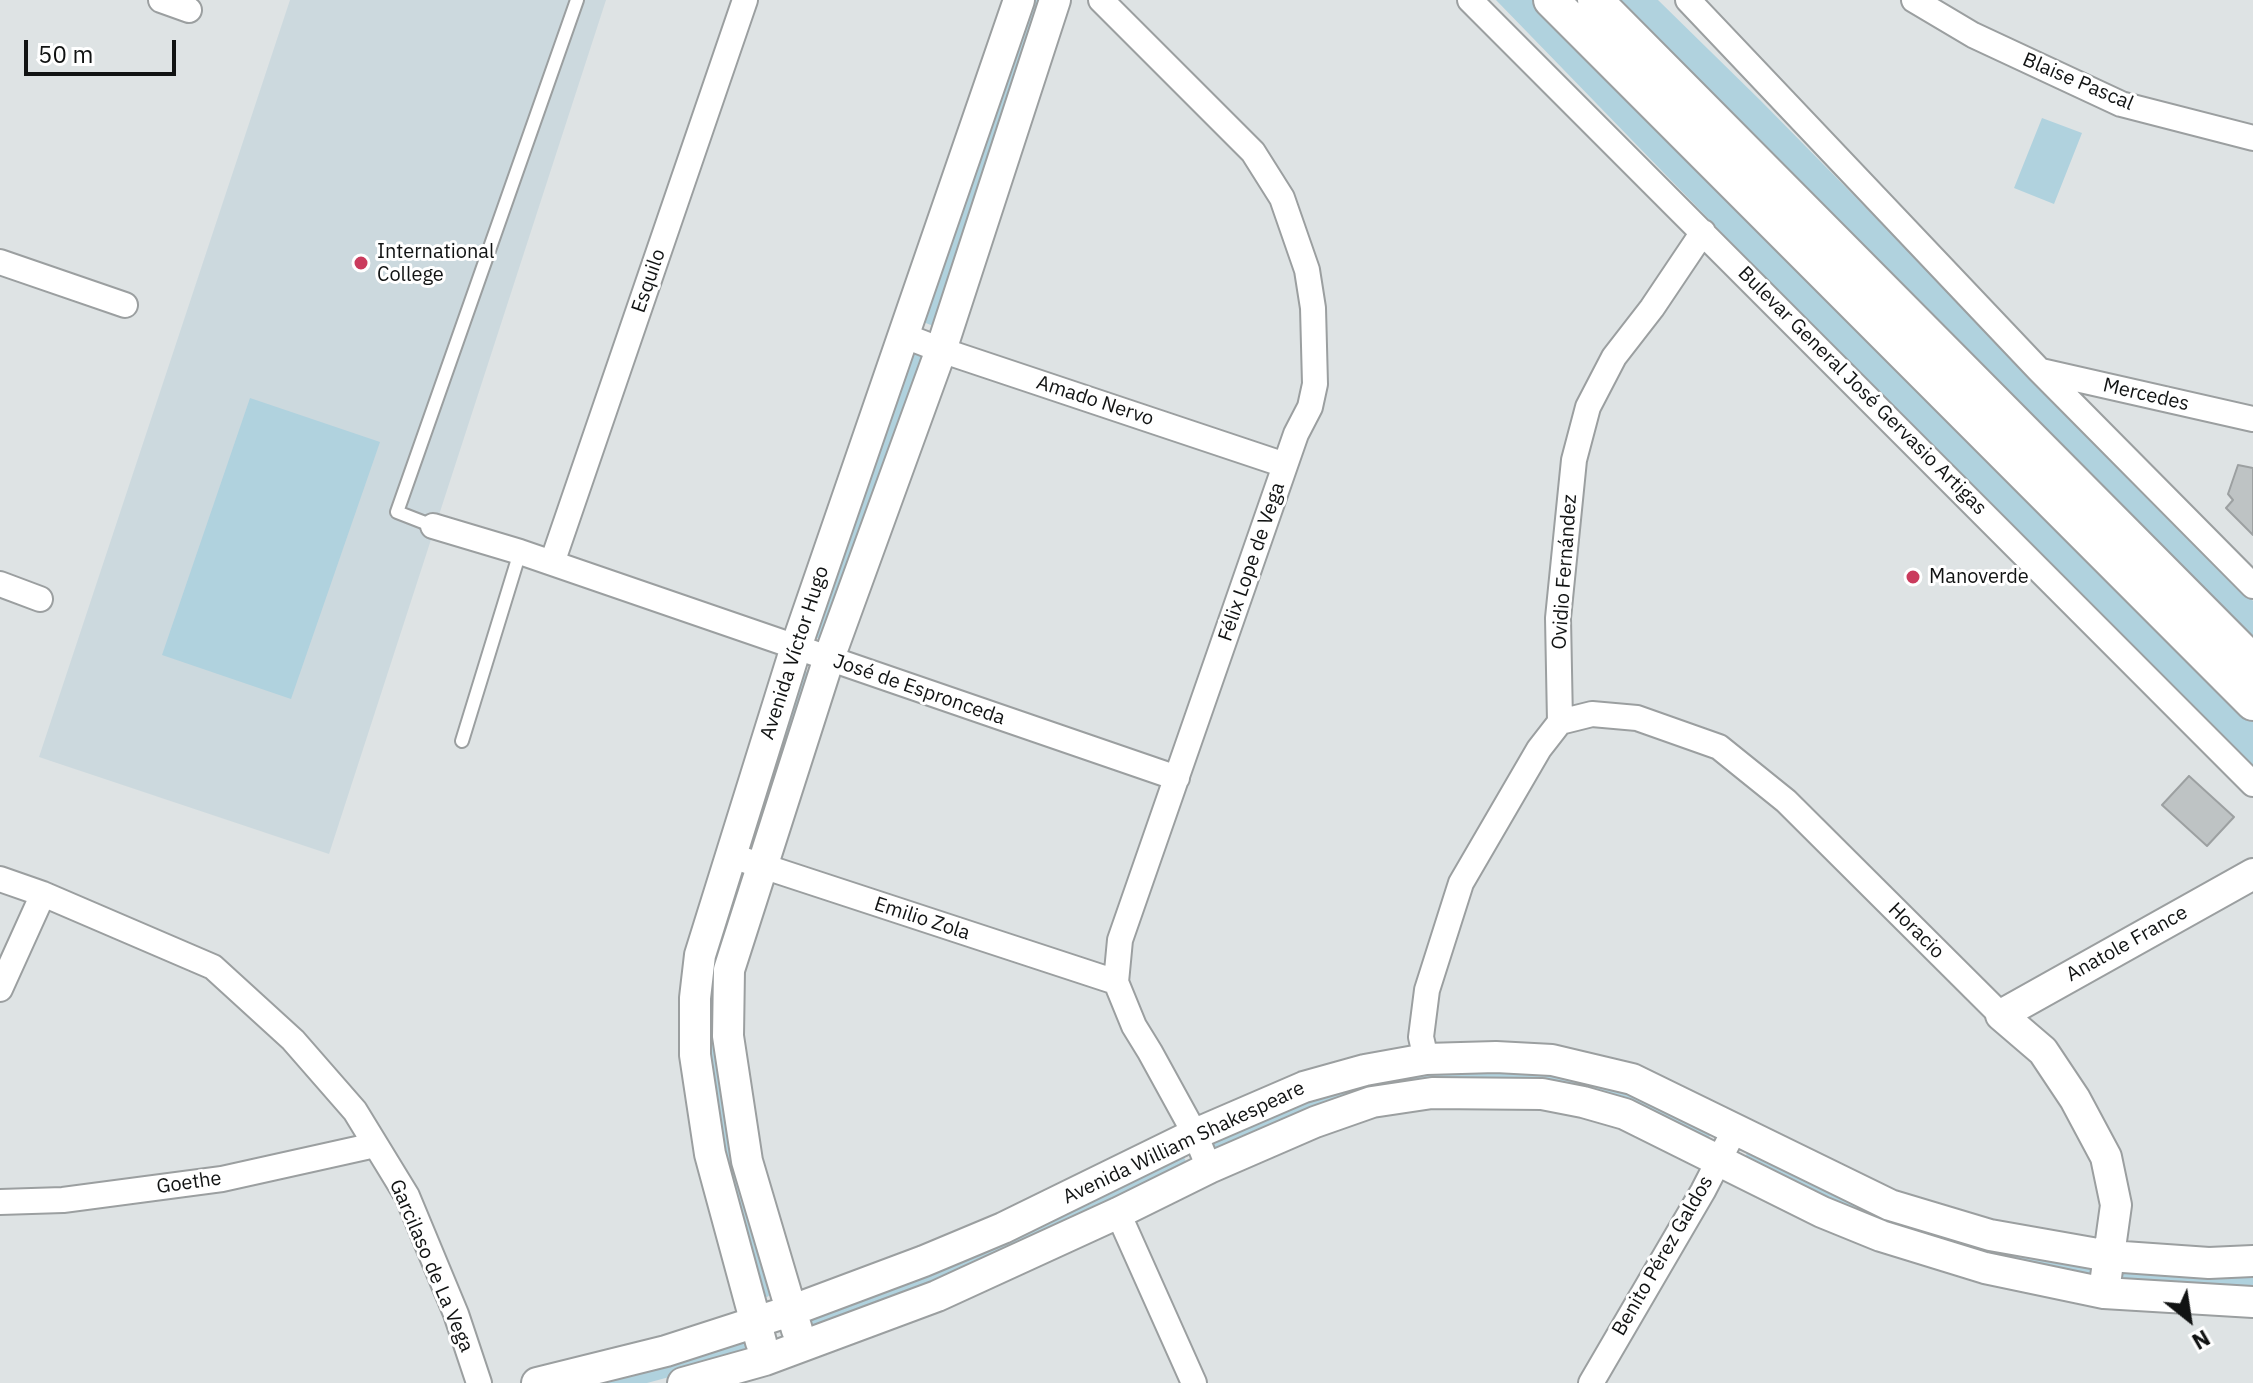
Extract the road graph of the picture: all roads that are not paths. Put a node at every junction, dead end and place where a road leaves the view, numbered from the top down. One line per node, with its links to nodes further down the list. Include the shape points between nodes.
1 (161, 0): 12 (street)
2 (577, 0): 24 (lane, via 397,512)
3 (745, 0): 26 (street, Esquilo)
4 (1019, 0): 17 (street, Avenida Víctor Hugo)
5 (1055, 0): 18 (street, Avenida Víctor Hugo)
6 (1101, 0): 23 (street, Félix Lope de Vega, via 1253,152 1282,198 1307,270 1315,348 1310,407)
7 (1470, 0): 14 (street, Bulevar General José Gervasio Artigas)
8 (1551, 0): 33 (main road)
9 (1595, 0): 32 (main road)
10 (1914, 0): 13 (street, Blaise Pascal, via 1973,35 2121,104)
11 (1701, 5): 19 (street)
12 (189, 10)
13 (2253, 138)
14 (1703, 232): 34 (street, Ovidio Fernández, via 1614,357 1588,407 1574,460 1558,618); 37 (street, Bulevar General José Gervasio Artigas)
15 (0, 262): 16 (street)
16 (125, 305)
17 (905, 336): 18 (street, Amado Nervo); 30 (street, Avenida Víctor Hugo)
18 (941, 350): 23 (street, Amado Nervo); 31 (street, Avenida Víctor Hugo)
19 (2039, 370): 20 (street, Mercedes); 22 (street)
20 (2123, 389): 21 (street, Mercedes); 22 (street, via 2102,415)
21 (2253, 419)
22 (2104, 434): 28 (street)
23 (1285, 465): 36 (street, Félix Lope de Vega)
24 (433, 526): 25 (street, José de Espronceda)
25 (520, 552): 26 (street, José de Espronceda); 35 (lane)
26 (552, 563): 30 (street, José de Espronceda)
27 (0, 584): 29 (street)
28 (2253, 586)
29 (40, 599)
30 (796, 647): 31 (street, José de Espronceda); 38 (street, Avenida Víctor Hugo)
31 (829, 658): 36 (street, José de Espronceda); 39 (street, Avenida Víctor Hugo)
32 (2253, 662)
33 (2253, 703)
34 (1560, 722): 45 (street, Horacio, via 1592,714 1637,718 1719,747 1786,801); 46 (street, via 1461,883 1427,990 1421,1037)
35 (462, 741)
36 (1177, 778): 43 (street, Félix Lope de Vega, via 1120,940)
37 (2253, 784)
38 (729, 855): 39 (street, Emilio Zola); 59 (street, Avenida Víctor Hugo, via 700,955 695,1055 710,1154)
39 (762, 867): 43 (street, Emilio Zola); 58 (street, Avenida Víctor Hugo, via 729,970 728,1036 747,1161)
40 (2253, 874): 45 (street, Anatole France)
41 (0, 879): 42 (street, Garcilaso de La Vega)
42 (43, 894): 44 (street); 49 (street, Garcilaso de La Vega, via 213,967 293,1040 355,1111)
43 (1116, 982): 48 (street, Félix Lope de Vega, via 1134,1026)
44 (0, 989)
45 (2001, 1015): 54 (street, Horacio, via 2043,1051 2106,1157 2116,1205)
46 (1426, 1059): 47 (street, Avenida William Shakespeare, via 1552,1060 1591,1068 1632,1079); 48 (street, Avenida William Shakespeare, via 1304,1087)
47 (1735, 1129): 50 (street, Benito Pérez Galdos); 54 (street, Avenida William Shakespeare, via 1890,1205 1990,1235)
48 (1195, 1134): 51 (street, Félix Lope de Vega); 58 (street, Avenida William Shakespeare, via 1003,1228)
49 (375, 1145): 52 (street, Goethe, via 222,1179 63,1200); 62 (street, Garcilaso de La Vega, via 407,1196)
50 (1719, 1158): 51 (street, Avenida William Shakespeare, via 1625,1114 1583,1102 1542,1094 1432,1093 1372,1102); 56 (street, Avenida William Shakespeare, via 1881,1236 1985,1268); 66 (street, Benito Pérez Galdos)
51 (1209, 1168): 53 (street, Avenida William Shakespeare)
52 (0, 1202)
53 (1118, 1213): 60 (street, Avenida William Shakespeare, via 937,1296); 65 (street)
54 (2109, 1256): 55 (street, Avenida William Shakespeare); 56 (street, Horacio)
55 (2253, 1261)
56 (2104, 1293): 57 (street, Avenida William Shakespeare)
57 (2253, 1302)
58 (793, 1310): 59 (street, Avenida William Shakespeare); 60 (street, Avenida Víctor Hugo)
59 (755, 1322): 61 (street, Avenida Víctor Hugo); 63 (street, Avenida William Shakespeare)
60 (802, 1347): 61 (street, Avenida William Shakespeare)
61 (765, 1360): 64 (street, Avenida William Shakespeare)
62 (479, 1383)
63 (537, 1383)
64 (683, 1383)
65 (1194, 1383)
66 (1591, 1383)

